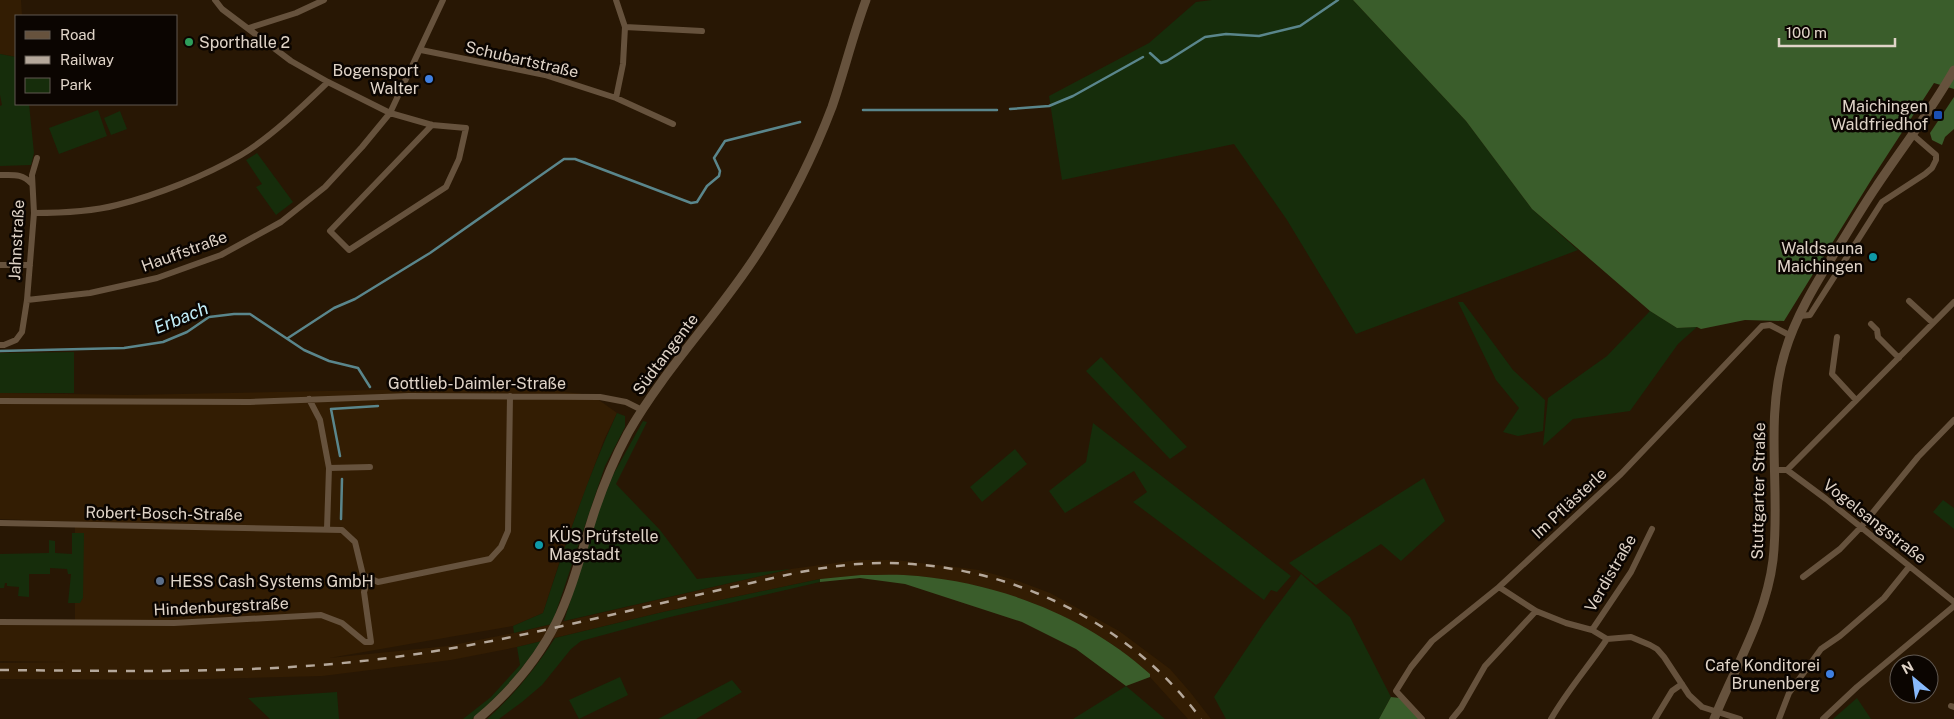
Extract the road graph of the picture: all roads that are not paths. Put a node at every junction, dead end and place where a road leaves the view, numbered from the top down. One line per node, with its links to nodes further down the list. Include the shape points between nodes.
1 (215, 0): 6 (street)
2 (324, 0): 6 (street)
3 (443, 0): 9 (street, Hauffstraße)
4 (616, 0): 7 (street)
5 (866, 0): 37 (main road, Südtangente, via 831,109 783,211 739,280)
6 (249, 28): 11 (street, via 291,61)
7 (626, 28): 8 (street); 12 (street)
8 (702, 31)
9 (421, 50): 12 (street, Schubartstraße, via 545,75); 13 (street, Hauffstraße)
10 (1954, 70): 16 (main road, Stuttgarter Straße)
11 (328, 82): 13 (street); 20 (street, via 292,116 241,155 178,186 116,206 64,213)
12 (616, 98): 14 (street, Schubartstraße)
13 (390, 112): 15 (street); 23 (street, Hauffstraße, via 325,187 281,222 221,255 157,278 90,293)
14 (673, 124)
15 (432, 125): 15 (street, via 466,128 459,159 446,187 349,250 330,231)
16 (1913, 135): 26 (main road, Stuttgarter Straße, via 1876,187); 26 (street, Stuttgarter Straße, via 1936,155 1932,168 1882,202 1810,315)
17 (37, 158): 19 (street, Jahnstraße)
18 (0, 175): 19 (street, via 19,174)
19 (32, 184): 20 (street, Jahnstraße)
20 (34, 213): 22 (street, Jahnstraße)
21 (0, 265): 22 (street)
22 (30, 265): 23 (street, Jahnstraße)
23 (27, 300): 31 (street, Jahnstraße, via 22,332 16,340)
24 (1909, 301): 27 (street)
25 (1954, 302): 27 (street)
26 (1800, 316): 29 (main road, Stuttgarter Straße)
27 (1933, 323): 32 (street)
28 (1871, 324): 32 (street, via 1878,337)
29 (1791, 336): 41 (main road, Stuttgarter Straße, via 1776,390); 50 (street, Im Pflästerle, via 1770,325 1762,326 1621,474)
30 (1838, 337): 35 (street, via 1832,374)
31 (2, 345)
32 (1898, 358): 35 (street)
33 (510, 396): 34 (street, Gottlieb-Daimler-Straße); 37 (street, Gottlieb-Daimler-Straße, via 600,396 626,402); 49 (street, via 508,531 501,547 490,559 378,582)
34 (309, 399): 36 (street, Gottlieb-Daimler-Straße, via 250,402); 40 (street, via 320,420)
35 (1856, 400): 42 (street)
36 (0, 401)
37 (642, 410): 59 (main road, Südtangente, via 603,487 556,622 524,673)
38 (1954, 420): 44 (street, via 1918,457)
39 (370, 467): 40 (street)
40 (329, 468): 45 (street)
41 (1775, 470): 42 (street); 58 (main road, Stuttgarter Straße, via 1771,573 1747,646)
42 (1787, 470): 44 (street, Vogelsangstraße)
43 (0, 523): 45 (street, Robert-Bosch-Straße)
44 (1862, 527): 47 (street, Vogelsangstraße); 48 (street)
45 (327, 529): 49 (street, Robert-Bosch-Straße, via 342,530 355,542 363,575)
46 (1652, 529): 55 (street, Verdistraße, via 1631,572)
47 (1909, 566): 51 (street, Vogelsangstraße); 65 (street, via 1884,598 1821,648 1789,693)
48 (1803, 576)
49 (368, 579): 54 (street, Hindenburgstraße, via 364,592 371,642 365,642 342,623 322,615 174,624)
50 (1499, 586): 53 (street, Verdistraße); 60 (street, Im Pflästerle, via 1432,642 1396,691)
51 (1954, 602)
52 (1954, 606): 66 (street)
53 (1536, 611): 55 (street, Verdistraße, via 1566,624); 61 (street, via 1485,666)
54 (0, 622)
55 (1592, 630): 56 (street, Verdistraße)
56 (1607, 639): 57 (street, via 1631,637 1657,649); 62 (street)
57 (1682, 684): 58 (street, via 1689,695); 63 (street, via 1672,691)
58 (1715, 716): 64 (street)
59 (478, 719)
60 (1422, 719)
61 (1452, 719)
62 (1551, 719)
63 (1655, 719)
64 (1740, 719)
65 (1779, 719)
66 (1823, 719)

